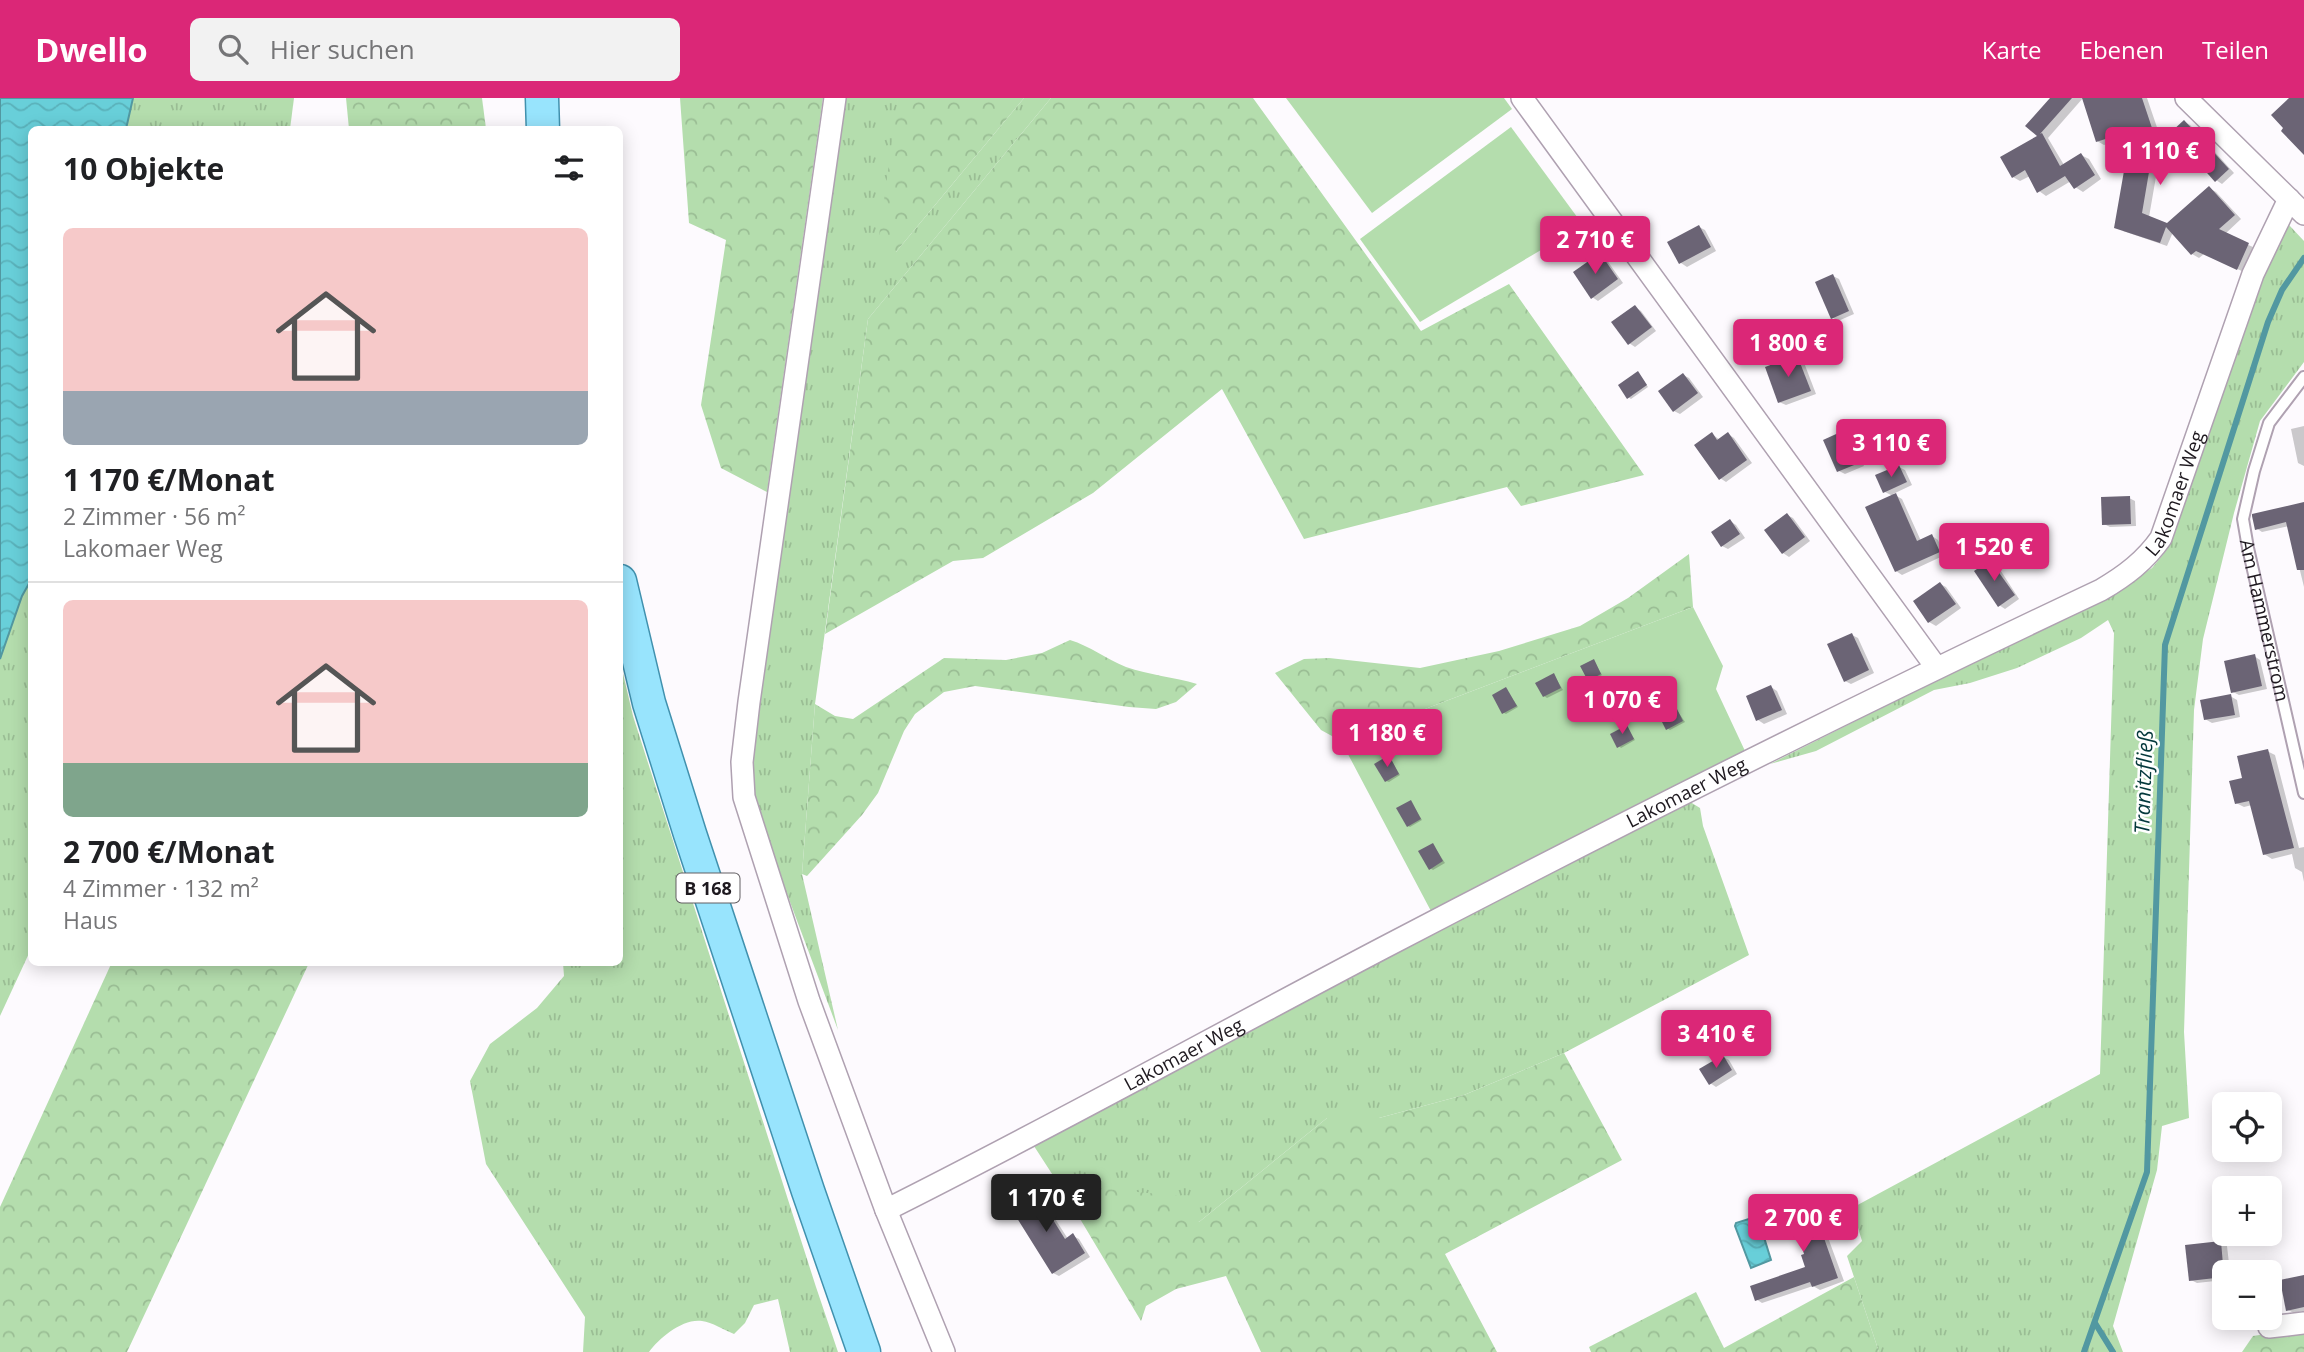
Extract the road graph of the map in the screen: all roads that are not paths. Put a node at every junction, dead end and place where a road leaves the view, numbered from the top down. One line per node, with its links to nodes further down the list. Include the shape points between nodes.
1 (542, 98): 5 (main road)
2 (835, 98): 11 (street, via 742,762 744,797 778,907)
3 (1522, 98): 9 (street)
4 (2186, 98): 6 (street)
5 (544, 126)
6 (2297, 207): 9 (street, Lakomaer Weg, via 2253,274 2161,538 2150,555 2101,590)
7 (2304, 377): 10 (lane, Am Hammerstrom, via 2269,423 2243,519)
8 (623, 595): 14 (main road, B 168, via 649,703 686,821)
9 (1936, 667): 11 (street, Lakomaer Weg, via 1665,802)
10 (2304, 793)
11 (887, 1210): 15 (street)
12 (2304, 1323): 13 (street)
13 (2282, 1326)
14 (864, 1352)
15 (944, 1352)

